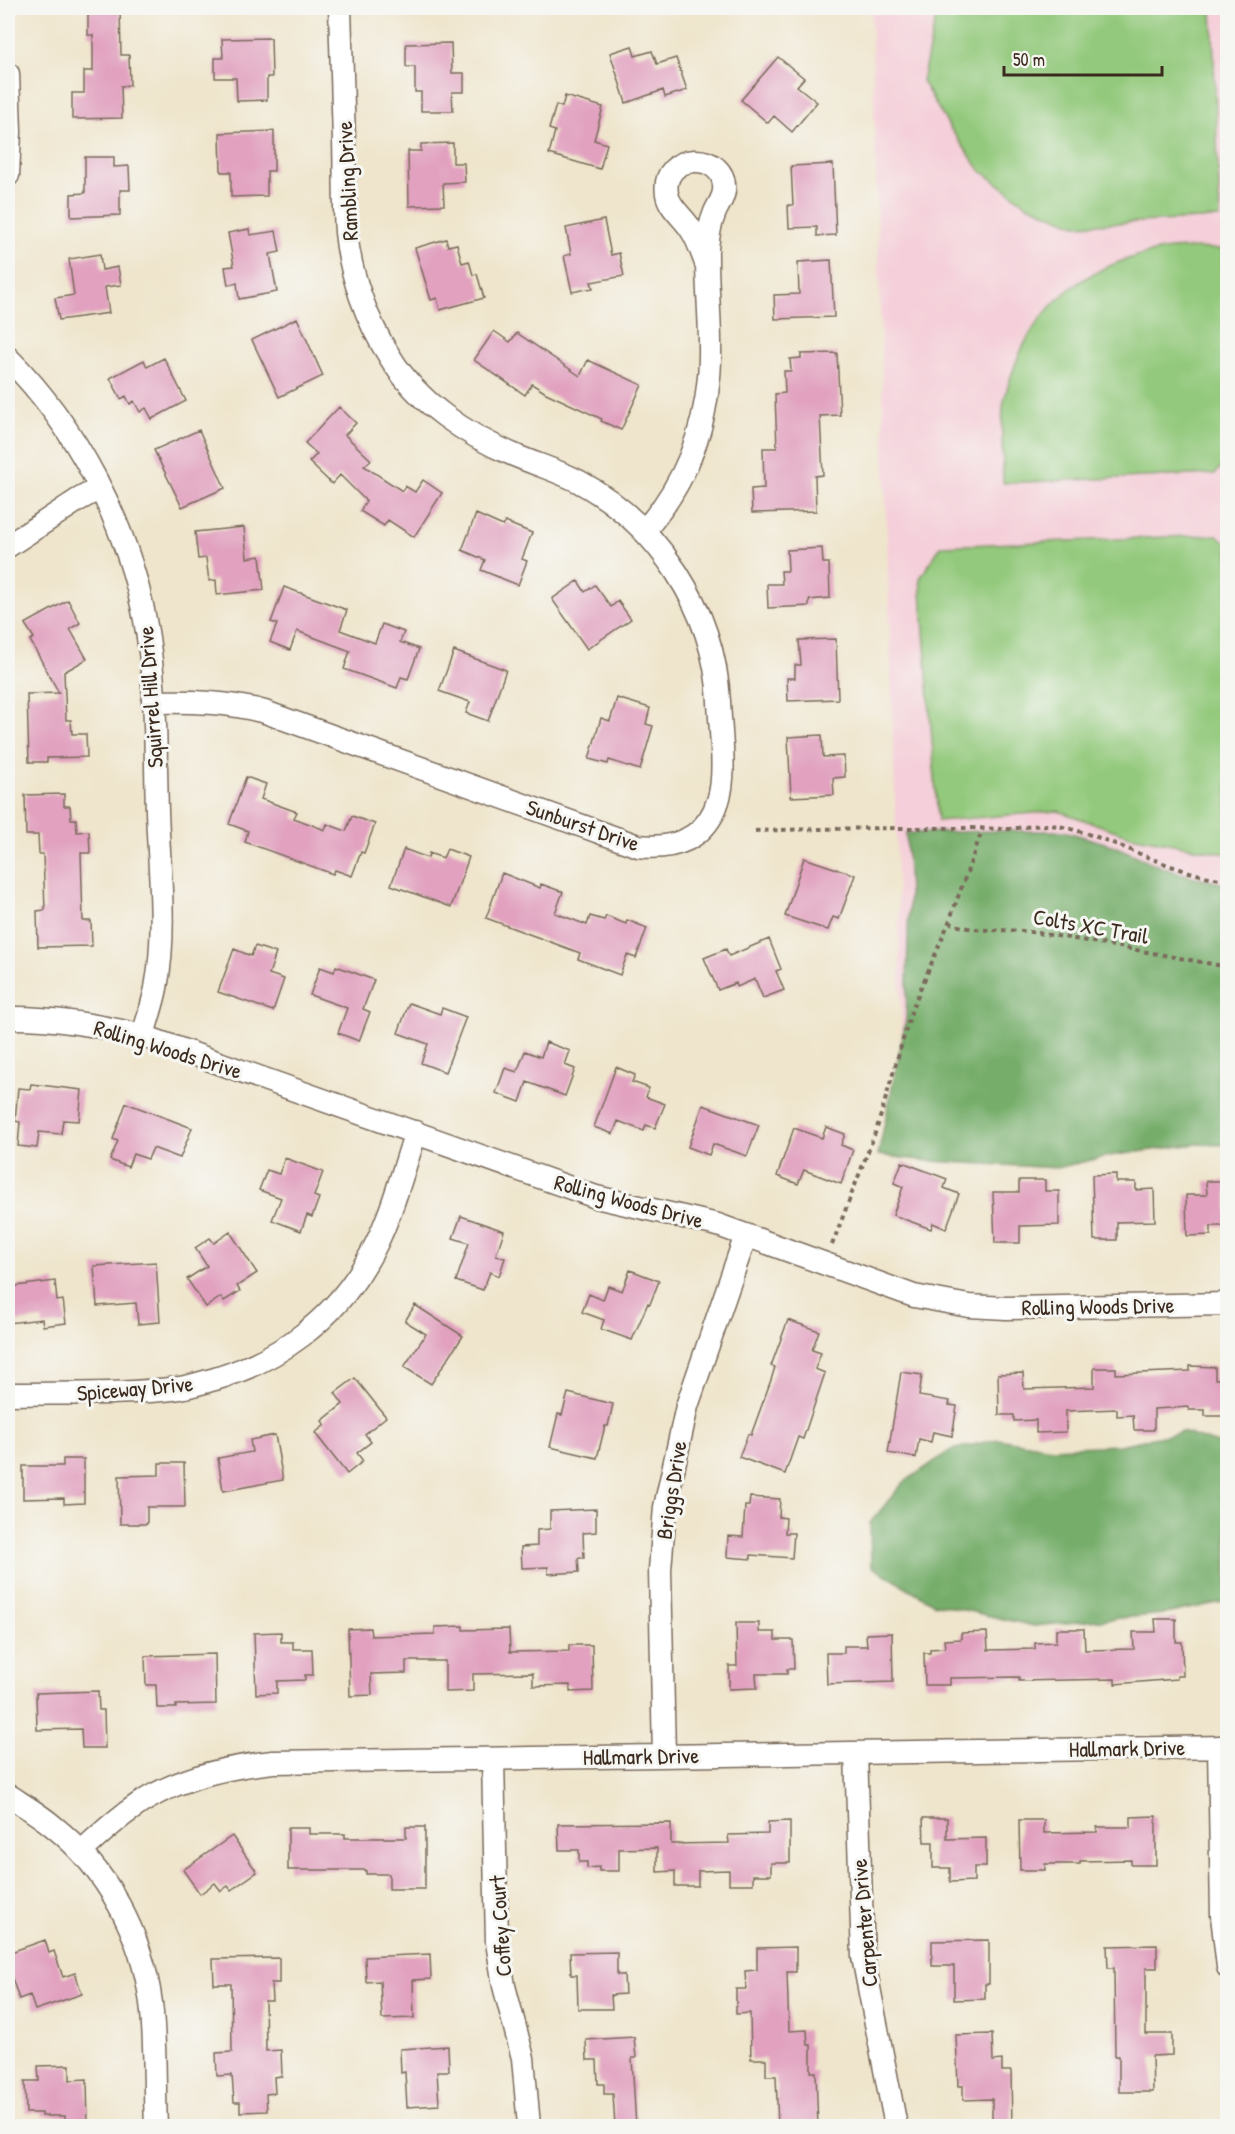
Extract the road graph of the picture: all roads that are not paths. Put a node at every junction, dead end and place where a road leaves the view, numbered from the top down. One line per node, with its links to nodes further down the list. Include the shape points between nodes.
1 (340, 8): 7 (street, Rambling Drive, via 346,233 365,307 390,358 419,393 461,427 511,454 576,481 614,505)
2 (8, 74): 3 (street)
3 (8, 175)
4 (706, 266): 7 (street, via 709,376 701,424 682,477)
5 (8, 358): 6 (street, Squirrel Hill Drive, via 59,419)
6 (100, 488): 8 (street); 9 (street, Squirrel Hill Drive, via 138,587 146,621)
7 (644, 531): 9 (street, Sunburst Drive, via 668,559 700,614 715,664 721,794 708,823 685,841 654,848 638,846 256,709 208,701)
8 (8, 546)
9 (153, 702): 11 (street, Squirrel Hill Drive, via 161,941 156,987)
10 (8, 1018): 11 (street, Rolling Woods Drive, via 46,1018)
11 (143, 1036): 12 (street, Rolling Woods Drive)
12 (416, 1132): 13 (street, Rolling Woods Drive, via 596,1197); 15 (street, Spiceway Drive, via 387,1218 366,1263 320,1322 276,1353 228,1375 181,1388)
13 (746, 1235): 14 (street, Rolling Woods Drive, via 914,1296 969,1306); 18 (street, Briggs Drive, via 687,1406 665,1507 660,1570)
14 (1227, 1304)
15 (8, 1394)
16 (1223, 1747): 17 (street, Hallmark Drive); 22 (street, via 1222,1916)
17 (856, 1753): 18 (street, Hallmark Drive); 25 (street, Carpenter Drive, via 863,1957)
18 (664, 1756): 19 (street, Hallmark Drive)
19 (494, 1759): 21 (street, Hallmark Drive, via 273,1762 211,1772 154,1795 127,1812); 24 (street, Coffey Court, via 496,1942 523,2058)
20 (8, 1795): 21 (street, via 54,1826)
21 (81, 1852): 23 (street, via 110,1889 140,1953 152,2022)
22 (1227, 1967)
23 (156, 2127)
24 (529, 2127)
25 (896, 2127)

